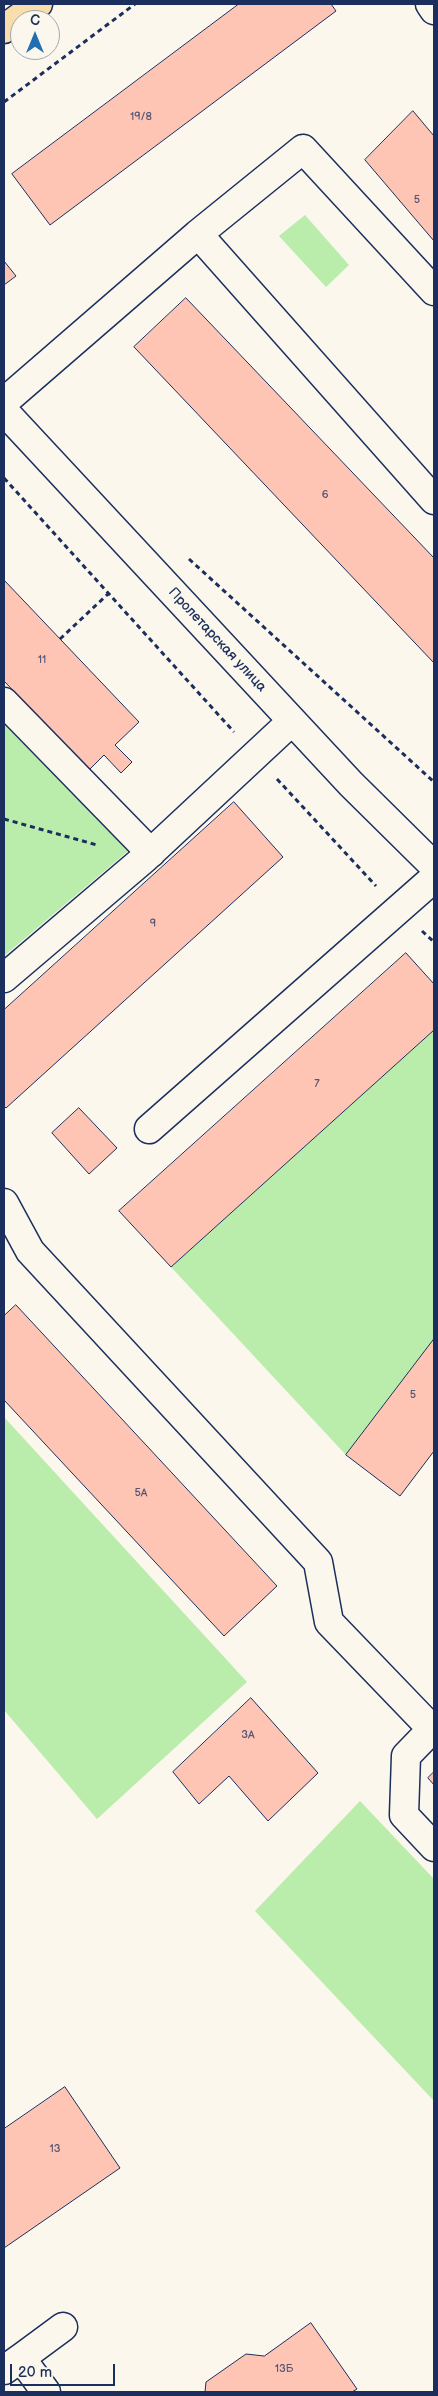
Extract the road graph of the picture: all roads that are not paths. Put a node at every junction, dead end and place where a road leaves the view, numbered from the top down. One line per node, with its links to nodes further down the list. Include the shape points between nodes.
1 (38, 4): 4 (main road)
2 (430, 4): 3 (street)
3 (434, 10)
4 (4, 29)
5 (198, 234): 6 (street, via 303,149); 7 (street); 9 (street)
6 (434, 291)
7 (4, 402)
8 (4, 411): 11 (street, Пролетарская улица)
9 (434, 500)
10 (4, 702): 12 (street)
11 (292, 721): 12 (street); 13 (street, Пролетарская улица)
12 (148, 856): 15 (street)
13 (434, 866)
14 (434, 878): 16 (street)
15 (4, 978)
16 (149, 1129)
17 (4, 1203): 18 (street, via 30,1251 318,1562 329,1622)
18 (433, 1728): 19 (street, via 406,1756 404,1815)
19 (434, 1847)
20 (63, 2327): 21 (street)
21 (13, 2364): 22 (street)
22 (46, 2392)

